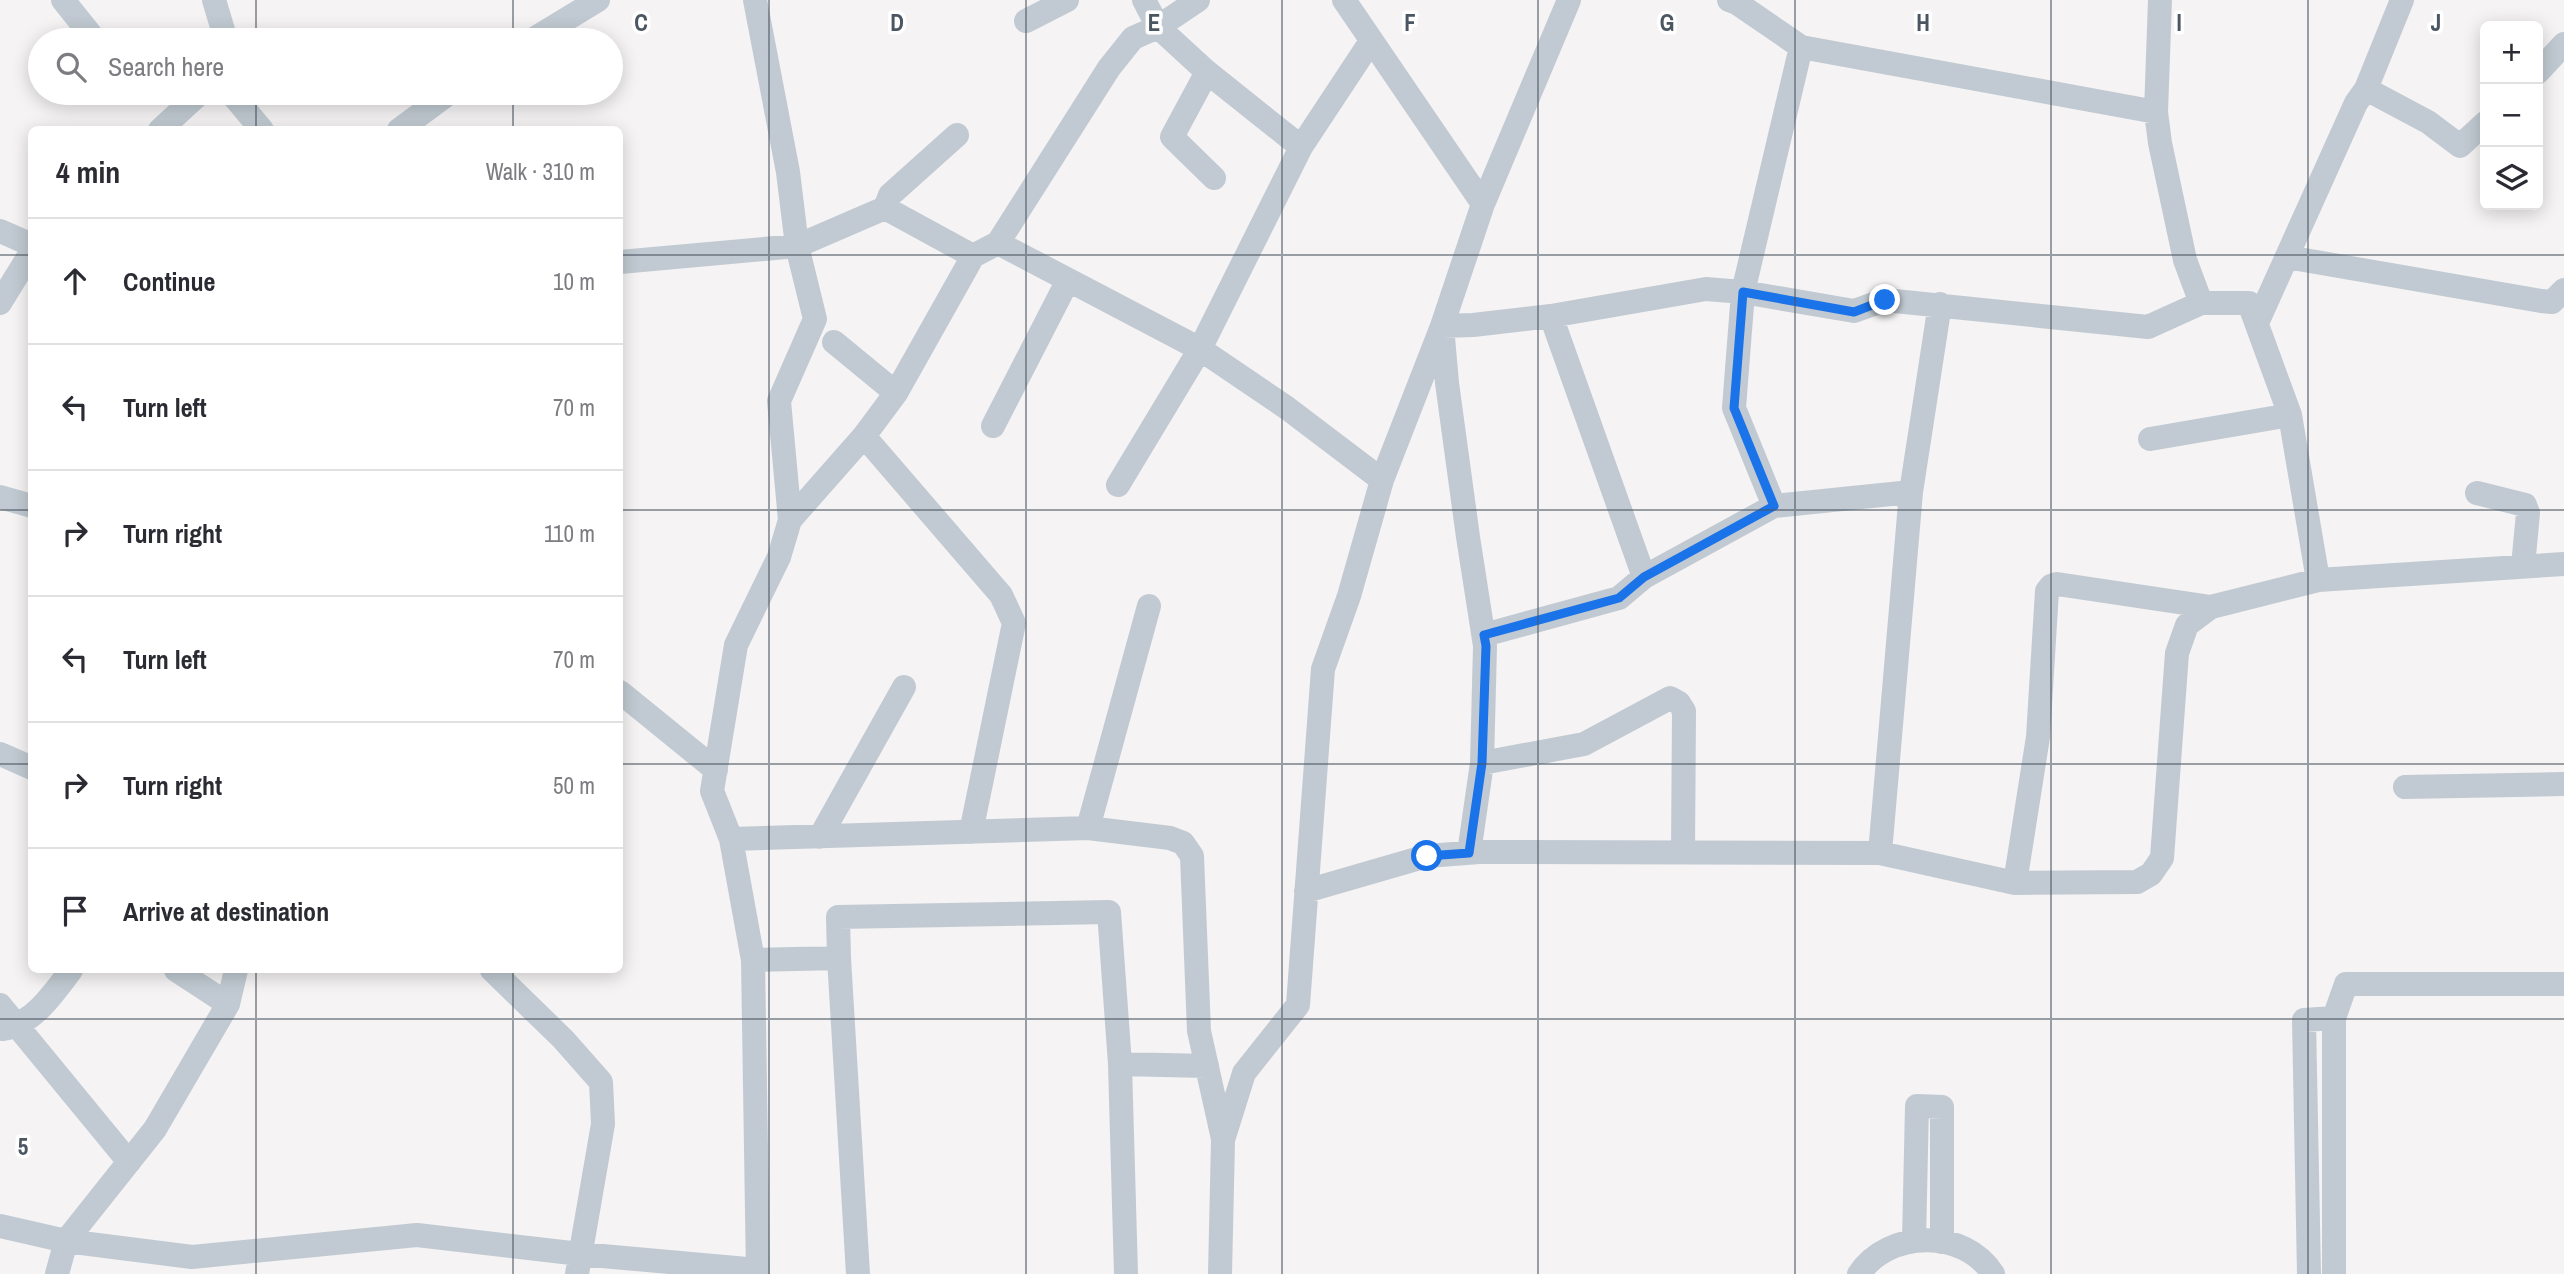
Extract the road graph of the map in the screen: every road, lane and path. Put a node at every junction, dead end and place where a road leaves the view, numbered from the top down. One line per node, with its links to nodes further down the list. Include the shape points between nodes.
1 (63, 0): 15 (street)
2 (214, 0): 16 (street)
3 (598, 0): 17 (street)
4 (1067, 0): 13 (street)
5 (1144, 0): 14 (street)
6 (1198, 0): 14 (street)
7 (1344, 0): 18 (street)
8 (1569, 0): 35 (street)
9 (1728, 0): 20 (street)
10 (2160, 0): 27 (street)
11 (2402, 0): 23 (street)
12 (751, 2): 40 (street, via 788,172)
13 (1026, 21)
14 (1158, 27): 22 (street); 39 (street, via 1133,38 1109,68)
15 (85, 28)
16 (222, 28)
17 (552, 28)
18 (1371, 41): 33 (street); 35 (street)
19 (2564, 44): 21 (street)
20 (1801, 47): 27 (street); 47 (street)
21 (2543, 67)
22 (1207, 72): 33 (street); 34 (street, via 1172,136)
23 (2366, 89): 31 (street, via 2428,122 2460,146); 42 (street)
24 (187, 105): 28 (street)
25 (241, 105): 29 (street)
26 (433, 105): 30 (street)
27 (2156, 112): 49 (street, via 2185,260)
28 (164, 126)
29 (259, 126)
30 (404, 126)
31 (2480, 128)
32 (957, 135): 36 (street, via 890,195)
33 (1301, 147): 55 (street)
34 (1214, 178)
35 (1483, 204): 53 (street)
36 (885, 208): 40 (street); 41 (street)
37 (0, 231): 38 (street)
38 (28, 243)
39 (998, 243): 41 (street); 45 (street)
40 (797, 246): 44 (street); 68 (street, via 815,319 779,401)
41 (973, 256): 56 (street)
42 (2287, 257): 46 (street, via 2541,301 2552,302); 52 (street)
43 (28, 258): 48 (street)
44 (623, 262)
45 (1068, 280): 55 (street); 58 (street)
46 (2564, 290)
47 (1743, 292): 50 (street, via 1854,312 1885,300); 51 (street, via 1706,289); 67 (street, via 1734,408)
48 (0, 303)
49 (2201, 303): 50 (street, via 2148,327); 52 (street, via 2249,303)
50 (1940, 304): 63 (street)
51 (1551, 316): 53 (street); 71 (street)
52 (2257, 323): 57 (street)
53 (1442, 326): 61 (street); 75 (street)
54 (834, 342): 56 (street)
55 (1200, 349): 61 (street); 62 (street)
56 (896, 393): 59 (street)
57 (2290, 415): 60 (street); 72 (street)
58 (993, 426)
59 (864, 436): 68 (street); 85 (street, via 1001,595 1014,623)
60 (2150, 439)
61 (1382, 480): 92 (street, via 1349,597 1323,668)
62 (1118, 485)
63 (1911, 492): 67 (street); 90 (street)
64 (2477, 493): 70 (street, via 2525,505)
65 (0, 497): 66 (street)
66 (28, 505)
67 (1774, 506): 71 (street)
68 (790, 520): 81 (street, via 779,557 736,645)
69 (2564, 564): 70 (street)
70 (2523, 566): 72 (street)
71 (1644, 577): 75 (street, via 1619,598)
72 (2318, 580): 74 (street)
73 (1149, 606): 84 (street)
74 (2211, 607): 91 (street, via 2187,625 2176,653 2162,858 2151,874 2137,882); 91 (street, via 2057,583 2047,591 2038,737)
75 (1484, 635): 79 (street)
76 (904, 687): 86 (street)
77 (623, 694): 81 (street)
78 (0, 754): 80 (street)
79 (1482, 763): 88 (street, via 1584,744 1670,698 1684,712); 89 (street)
80 (28, 766)
81 (716, 770): 87 (street, via 712,791)
82 (2564, 783): 83 (street)
83 (2405, 787)
84 (1088, 828): 85 (street); 105 (street, via 1170,838 1183,843 1192,856 1199,1031)
85 (971, 832): 86 (street)
86 (820, 837): 87 (street)
87 (731, 839): 94 (street)
88 (1683, 852): 89 (street); 90 (street)
89 (1469, 853): 92 (street, via 1427,856)
90 (1880, 853): 91 (street)
91 (2015, 883)
92 (1306, 891): 106 (street, via 1298,1005 1244,1073)
93 (839, 958): 94 (street); 104 (street, via 838,917 1110,912); 115 (street)
94 (753, 960): 113 (street)
95 (69, 973): 103 (street, via 52,996)
96 (181, 973): 100 (street)
97 (235, 973): 100 (street)
98 (495, 973): 112 (street, via 601,1082 603,1124)
99 (2564, 984): 102 (street, via 2346,984)
100 (228, 1004): 107 (street, via 155,1129)
101 (0, 1005): 103 (street)
102 (2334, 1018): 120 (street, via 2304,1020); 121 (street)
103 (9, 1028): 107 (street)
104 (1120, 1064): 105 (street); 116 (street)
105 (1207, 1066): 106 (street)
106 (1223, 1140): 117 (street)
107 (129, 1162): 109 (street)
108 (0, 1226): 109 (street)
109 (66, 1241): 112 (street, via 192,1258 417,1235); 114 (street)
110 (1914, 1241): 111 (street); 111 (street, via 1917,1106 1942,1107); 118 (street, via 1881,1252)
111 (1942, 1242): 119 (street, via 1972,1254)
112 (578, 1264): 113 (street)
113 (758, 1272)
114 (57, 1274)
115 (858, 1274)
116 (1126, 1274)
117 (1220, 1274)
118 (1859, 1274)
119 (1993, 1274)
120 (2309, 1274)
121 (2334, 1274)

